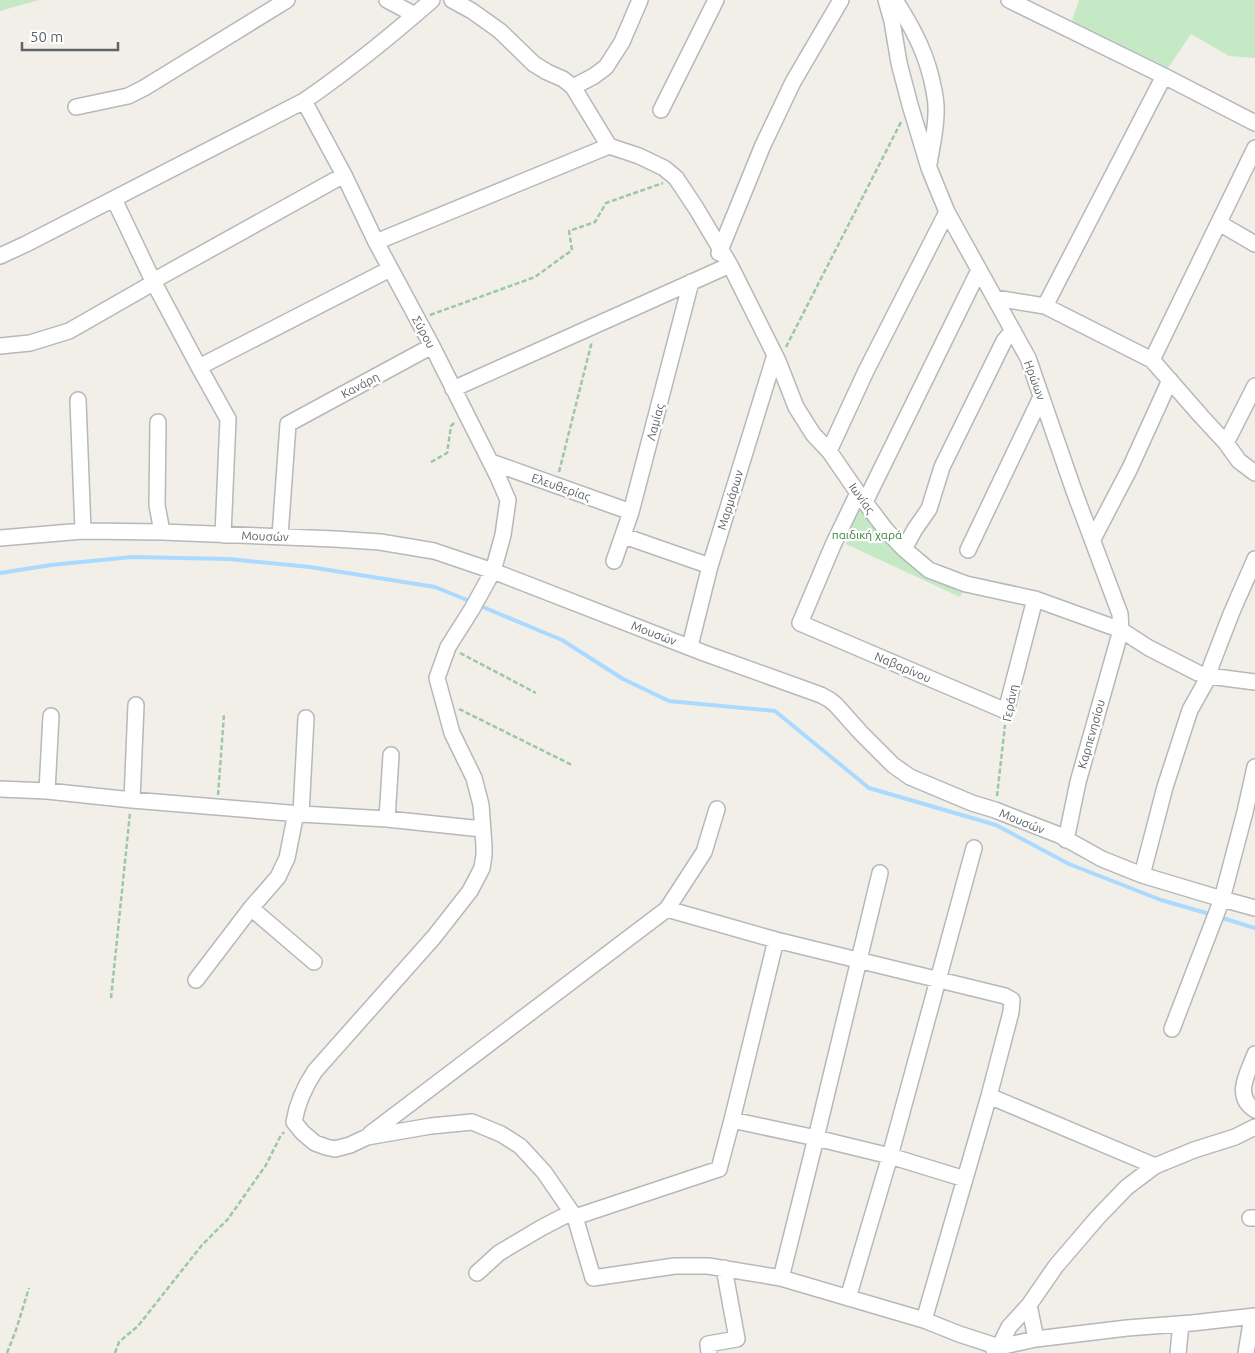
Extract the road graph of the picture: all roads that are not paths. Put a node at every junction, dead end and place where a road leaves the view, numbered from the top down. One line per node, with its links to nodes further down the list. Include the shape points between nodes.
1 (287, 0): 15 (street, via 144,88 128,96)
2 (387, 0): 11 (street)
3 (432, 0): 11 (street)
4 (452, 0): 13 (street, via 500,31 534,64)
5 (640, 0): 13 (street, via 622,42 606,67)
6 (716, 0): 16 (street)
7 (840, 0): 27 (street, via 793,82)
8 (886, 0): 20 (street, Ηρώων, via 899,63)
9 (895, 0): 20 (street, via 914,31 932,79 936,106)
10 (1009, 0): 12 (street)
11 (415, 15): 14 (street)
12 (1164, 76): 17 (street); 36 (street)
13 (573, 87): 18 (street)
14 (304, 101): 21 (street, Σύρου); 22 (street)
15 (76, 107)
16 (661, 110)
17 (1255, 123)
18 (609, 146): 25 (street); 27 (street, Ιωνίας, via 639,156 676,178)
19 (1255, 148): 24 (street)
20 (929, 168): 23 (street, Ηρώων)
21 (344, 175): 25 (street, Σύρου); 33 (street)
22 (114, 199): 28 (street); 33 (street)
23 (947, 212): 31 (street, Ηρώων); 50 (street)
24 (1219, 223): 26 (street); 41 (street)
25 (376, 242): 30 (street, Σύρου)
26 (1255, 244)
27 (720, 248): 29 (street, Ιωνίας); 32 (street)
28 (0, 256)
29 (730, 265): 32 (street); 40 (street, Ιωνίας)
30 (390, 269): 39 (street, Σύρου); 42 (street)
31 (979, 270): 35 (street, Ηρώων); 53 (street)
32 (714, 272): 34 (street)
33 (153, 280): 38 (street, via 69,331); 42 (street)
34 (691, 282): 45 (street); 54 (street, Λαμίας)
35 (995, 298): 36 (street); 37 (street, Ηρώων)
36 (1045, 306): 41 (street)
37 (1014, 332): 46 (street, Ηρώων, via 1028,358); 62 (street, via 1004,341 942,467 929,510)
38 (0, 346)
39 (432, 346): 45 (street, Σύρου); 58 (street, Κανάρη, via 288,424)
40 (776, 358): 50 (street, Ιωνίας, via 796,407 813,434); 66 (street, Μαρμάρων)
41 (1152, 360): 43 (street)
42 (199, 367): 57 (street, via 228,419)
43 (1170, 380): 49 (street); 61 (street)
44 (1255, 386): 49 (street)
45 (454, 389): 51 (street, Σύρου)
46 (1042, 397): 61 (street, Ηρώων); 63 (street)
47 (78, 400): 55 (street)
48 (158, 422): 56 (street, via 157,504)
49 (1226, 442): 52 (street, via 1239,460)
50 (829, 451): 53 (street, Ιωνίας)
51 (490, 462): 54 (street, Ελευθερίας); 67 (street, Σύρου, via 508,500)
52 (1255, 473)
53 (862, 498): 62 (street, Ιωνίας); 74 (street, Ναβαρίνου, via 833,545 800,624)
54 (631, 512): 59 (street, Λαμίας)
55 (83, 531): 56 (street, Μουσών); 60 (street, Μουσών)
56 (162, 532): 57 (street, Μουσών)
57 (223, 535): 58 (street, Μουσών)
58 (280, 536): 67 (street, Μουσών, via 380,542 434,551)
59 (624, 536): 65 (street, Λαμίας); 66 (street)
60 (0, 538)
61 (1093, 539): 69 (street, Ηρώων, via 1120,614)
62 (904, 549): 68 (street, Ιωνίας, via 929,570 966,584)
63 (968, 550)
64 (1255, 559): 71 (street)
65 (614, 561)
66 (710, 566): 70 (street, Μαρμάρων)
67 (493, 571): 70 (street, Μουσών); 85 (street, Σύρου, via 448,647 438,678 452,733 474,778 481,805)
68 (1035, 599): 69 (street, Ιωνίας); 74 (street, Γεράνη)
69 (1121, 630): 71 (street, via 1149,648); 86 (street, Καρπενησίου, via 1078,782)
70 (690, 646): 86 (street, Μουσών, via 821,695 830,700 893,765 910,777)
71 (1209, 676): 72 (street); 89 (street, via 1190,710)
72 (1255, 682)
73 (136, 705): 81 (street)
74 (1006, 711)
75 (51, 716): 80 (street)
76 (306, 718): 83 (street)
77 (391, 755): 84 (street)
78 (1255, 767): 90 (street)
79 (0, 789): 80 (street)
80 (47, 791): 81 (street)
81 (132, 800): 83 (street)
82 (716, 809): 93 (street, via 704,852)
83 (301, 814): 84 (street); 91 (street, via 295,818 287,858 278,877)
84 (387, 819): 85 (street)
85 (482, 829): 105 (street, Σύρου, via 482,868 470,891 434,937 315,1071 296,1108 294,1122 315,1143 326,1148 350,1145)
86 (1066, 840): 89 (street, Μουσών, via 1102,860)
87 (974, 848): 97 (street)
88 (880, 873): 95 (street)
89 (1142, 874): 90 (street, Μουσών)
90 (1222, 899): 92 (street, Μουσών); 99 (street)
91 (251, 908): 96 (street); 98 (street)
92 (1255, 908)
93 (667, 910): 94 (street); 105 (street)
94 (776, 940): 95 (street); 103 (street)
95 (858, 960): 97 (street); 106 (street)
96 (314, 962)
97 (939, 979): 101 (street, via 1012,1000); 107 (street)
98 (196, 980)
99 (1172, 1029)
100 (1255, 1054): 102 (street, via 1243,1096)
101 (989, 1096): 108 (street); 109 (street)
102 (1255, 1110)
103 (732, 1120): 106 (street); 110 (street, via 719,1168)
104 (1255, 1128): 108 (street)
105 (367, 1136): 110 (street, via 472,1122 520,1146 544,1172)
106 (816, 1138): 107 (street); 113 (street)
107 (890, 1156): 109 (street); 114 (street)
108 (1155, 1166): 115 (street, via 1127,1187 1098,1217 1056,1266)
109 (965, 1179): 117 (street)
110 (573, 1214): 111 (street, via 593,1278 675,1266); 112 (street, via 499,1254)
111 (724, 1268): 113 (street); 121 (street, via 737,1339 708,1344)
112 (477, 1273)
113 (781, 1278): 114 (street)
114 (848, 1298): 117 (street)
115 (1029, 1305): 119 (street); 120 (street, via 1009,1327)
116 (1254, 1316): 118 (street); 123 (street)
117 (924, 1320): 120 (street)
118 (1181, 1324): 119 (street); 122 (street)
119 (1036, 1339): 120 (street)
120 (995, 1350)
121 (709, 1353)
122 (1178, 1353)
123 (1246, 1353)

